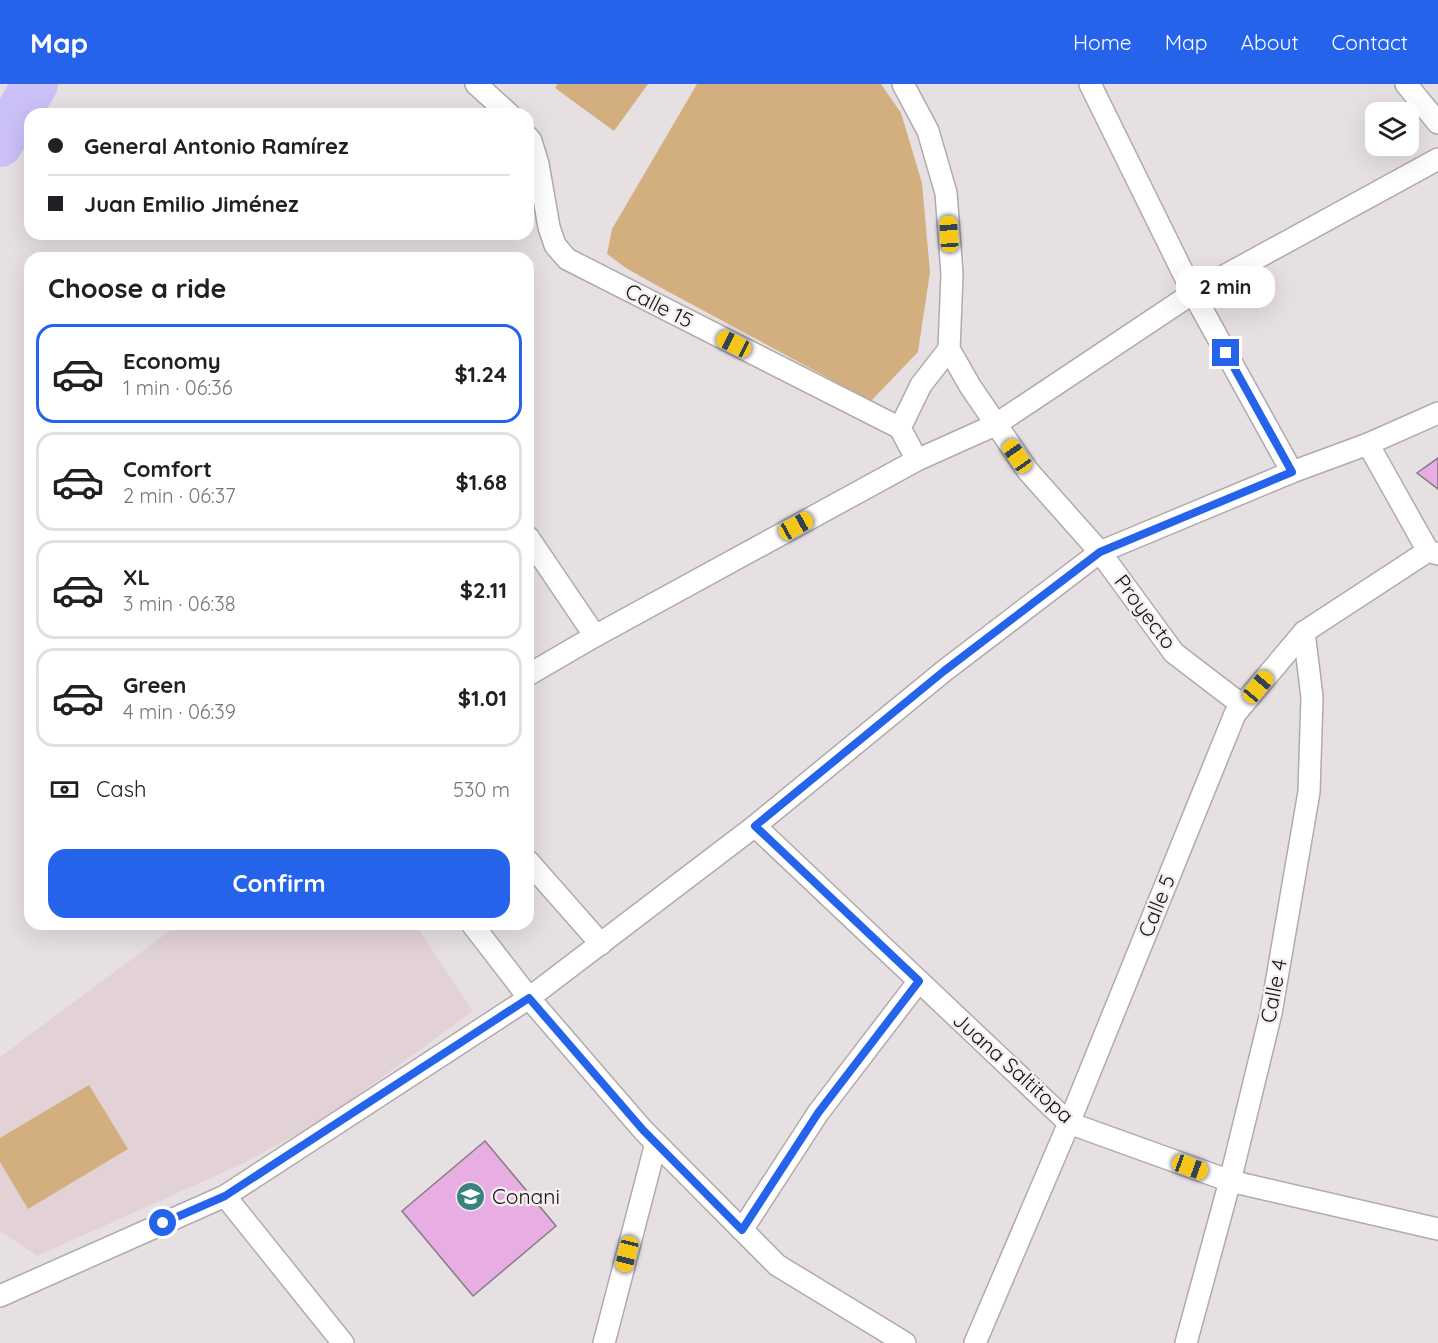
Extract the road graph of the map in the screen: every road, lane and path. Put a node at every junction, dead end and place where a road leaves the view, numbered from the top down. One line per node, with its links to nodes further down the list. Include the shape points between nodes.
1 (476, 84): 5 (street)
2 (903, 84): 10 (street, via 928,131 946,193 952,274)
3 (1090, 84): 9 (street)
4 (1406, 84): 6 (street)
5 (502, 108)
6 (1438, 123)
7 (534, 151): 13 (street, Calle 15, via 549,227 555,245 567,259)
8 (1438, 159): 9 (street)
9 (1193, 293): 12 (street); 16 (street)
10 (949, 349): 12 (street, Proyecto); 13 (street, via 921,385)
11 (1438, 413): 14 (street)
12 (995, 425): 15 (street); 18 (street, Proyecto, via 1028,471)
13 (900, 428): 15 (street)
14 (1368, 444): 16 (street); 19 (street)
15 (917, 460): 21 (street)
16 (1292, 472): 18 (street)
17 (534, 546): 21 (street)
18 (1100, 552): 23 (street, Proyecto, via 1174,653); 24 (street, via 944,671)
19 (1433, 552): 20 (street, Calle 5)
20 (1304, 632): 23 (street, Calle 5); 32 (street, Calle 4, via 1312,697 1309,792 1271,1014)
21 (595, 636): 22 (street)
22 (534, 672)
23 (1242, 705): 30 (street, Calle 5, via 1235,714)
24 (755, 826): 27 (street); 28 (street, Juana Saltitopa)
25 (534, 868): 27 (street)
26 (477, 930): 29 (street)
27 (601, 944): 29 (street)
28 (919, 981): 30 (street, Juana Saltitopa); 35 (street, via 818,1113)
29 (529, 998): 31 (street); 33 (street)
30 (1069, 1123): 32 (street, Juana Saltitopa); 40 (street, Calle 5)
31 (656, 1143): 35 (street); 38 (street)
32 (1230, 1181): 34 (street, Juana Saltitopa); 41 (street, Calle 4)
33 (225, 1196): 36 (street); 37 (street)
34 (1438, 1229)
35 (742, 1230): 39 (street, via 777,1265)
36 (0, 1296)
37 (343, 1343)
38 (604, 1343)
39 (905, 1343)
40 (975, 1343)
41 (1186, 1343)

